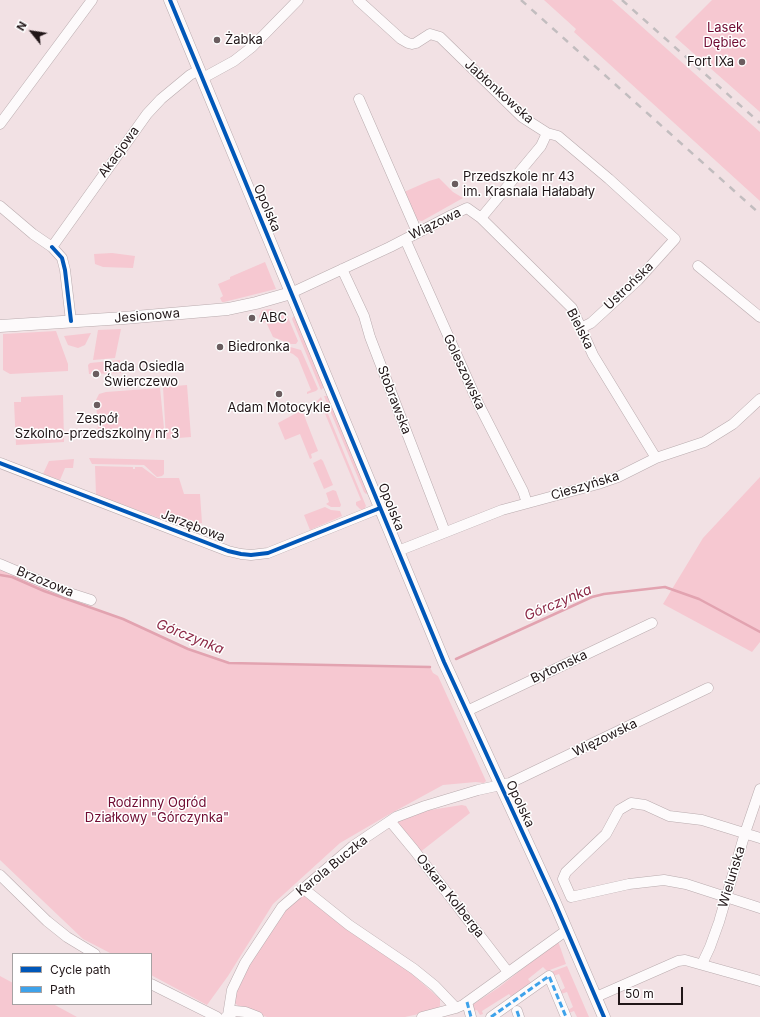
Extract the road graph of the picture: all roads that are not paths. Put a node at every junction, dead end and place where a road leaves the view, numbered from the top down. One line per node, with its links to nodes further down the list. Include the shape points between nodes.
1 (92, 0): 7 (street)
2 (170, 0): 5 (street, Opolska)
3 (298, 0): 5 (street, Akacjowa, via 252,47 234,61)
4 (358, 0): 8 (street, Jabłonkowska, via 408,43 416,43 430,34 440,36 522,117)
5 (201, 74): 14 (street, Akacjowa, via 190,75 147,114); 17 (street, Opolska)
6 (359, 99): 11 (street)
7 (0, 124)
8 (548, 133): 10 (street, Wiązowa, via 541,146); 13 (street, Jabłonkowska, via 558,136 604,174)
9 (0, 206): 14 (street)
10 (481, 218): 11 (street, Wiązowa, via 467,208); 21 (street, Bielska, via 572,308)
11 (417, 232): 12 (street, Wiązowa)
12 (405, 239): 16 (street, Wiązowa); 25 (street, Goleszowska, via 479,405)
13 (675, 239): 21 (street, Ustrońska, via 638,280 591,323)
14 (52, 247): 19 (street, via 62,258 66,270)
15 (698, 266): 18 (street)
16 (342, 269): 17 (street, Wiązowa); 27 (street, Stobrawska, via 364,316)
17 (292, 293): 19 (street, Jesionowa, via 228,309); 26 (street, Opolska)
18 (760, 317)
19 (71, 321): 20 (street, Jesionowa)
20 (0, 326)
21 (581, 328): 23 (street, Bielska, via 593,355)
22 (760, 399): 23 (street, Cieszyńska, via 733,424 704,442)
23 (656, 458): 25 (street, Cieszyńska, via 598,484)
24 (0, 463): 26 (street, Jarzębowa, via 241,554 268,553)
25 (527, 502): 27 (street, Cieszyńska)
26 (380, 508): 28 (street, Opolska)
27 (445, 532): 28 (street, Cieszyńska)
28 (398, 551): 33 (street, Opolska)
29 (0, 564): 30 (street, Brzozowa, via 66,592)
30 (92, 600)
31 (652, 623): 33 (street, Bytomska)
32 (708, 688): 34 (street, Więzowska, via 510,783)
33 (466, 711): 34 (street, Opolska)
34 (501, 785): 36 (street, Karola Buczka, via 425,806); 43 (street, Opolska)
35 (760, 789): 37 (street, Wieluńska)
36 (390, 821): 40 (street, Karola Buczka, via 353,846); 46 (street, Oskara Kolberga)
37 (746, 833): 38 (street); 41 (street, Wieluńska); 41 (street, via 702,820 672,817 645,805 631,803 619,810 606,834 563,876 571,897 629,884 664,880 686,884)
38 (760, 838)
39 (0, 875): 44 (street, via 47,921)
40 (304, 889): 51 (street, via 349,925 414,969); 52 (street, Karola Buczka, via 282,907 245,963 232,990)
41 (726, 898): 42 (street); 45 (street, Wieluńska)
42 (760, 908)
43 (567, 930): 46 (street); 49 (street, Opolska)
44 (93, 953)
45 (702, 964): 47 (street); 49 (street, via 678,961)
46 (508, 972): 50 (street)
47 (760, 981)
48 (152, 984): 53 (street)
49 (596, 997): 59 (street, Opolska)
50 (467, 1002): 51 (street); 56 (street)
51 (456, 1008): 55 (street)
52 (227, 1016): 54 (street, via 235,1011)
53 (217, 1017)
54 (258, 1017)
55 (422, 1017)
56 (471, 1017)
57 (491, 1017): 58 (street, via 549,976)
58 (566, 1017)
59 (604, 1017)

